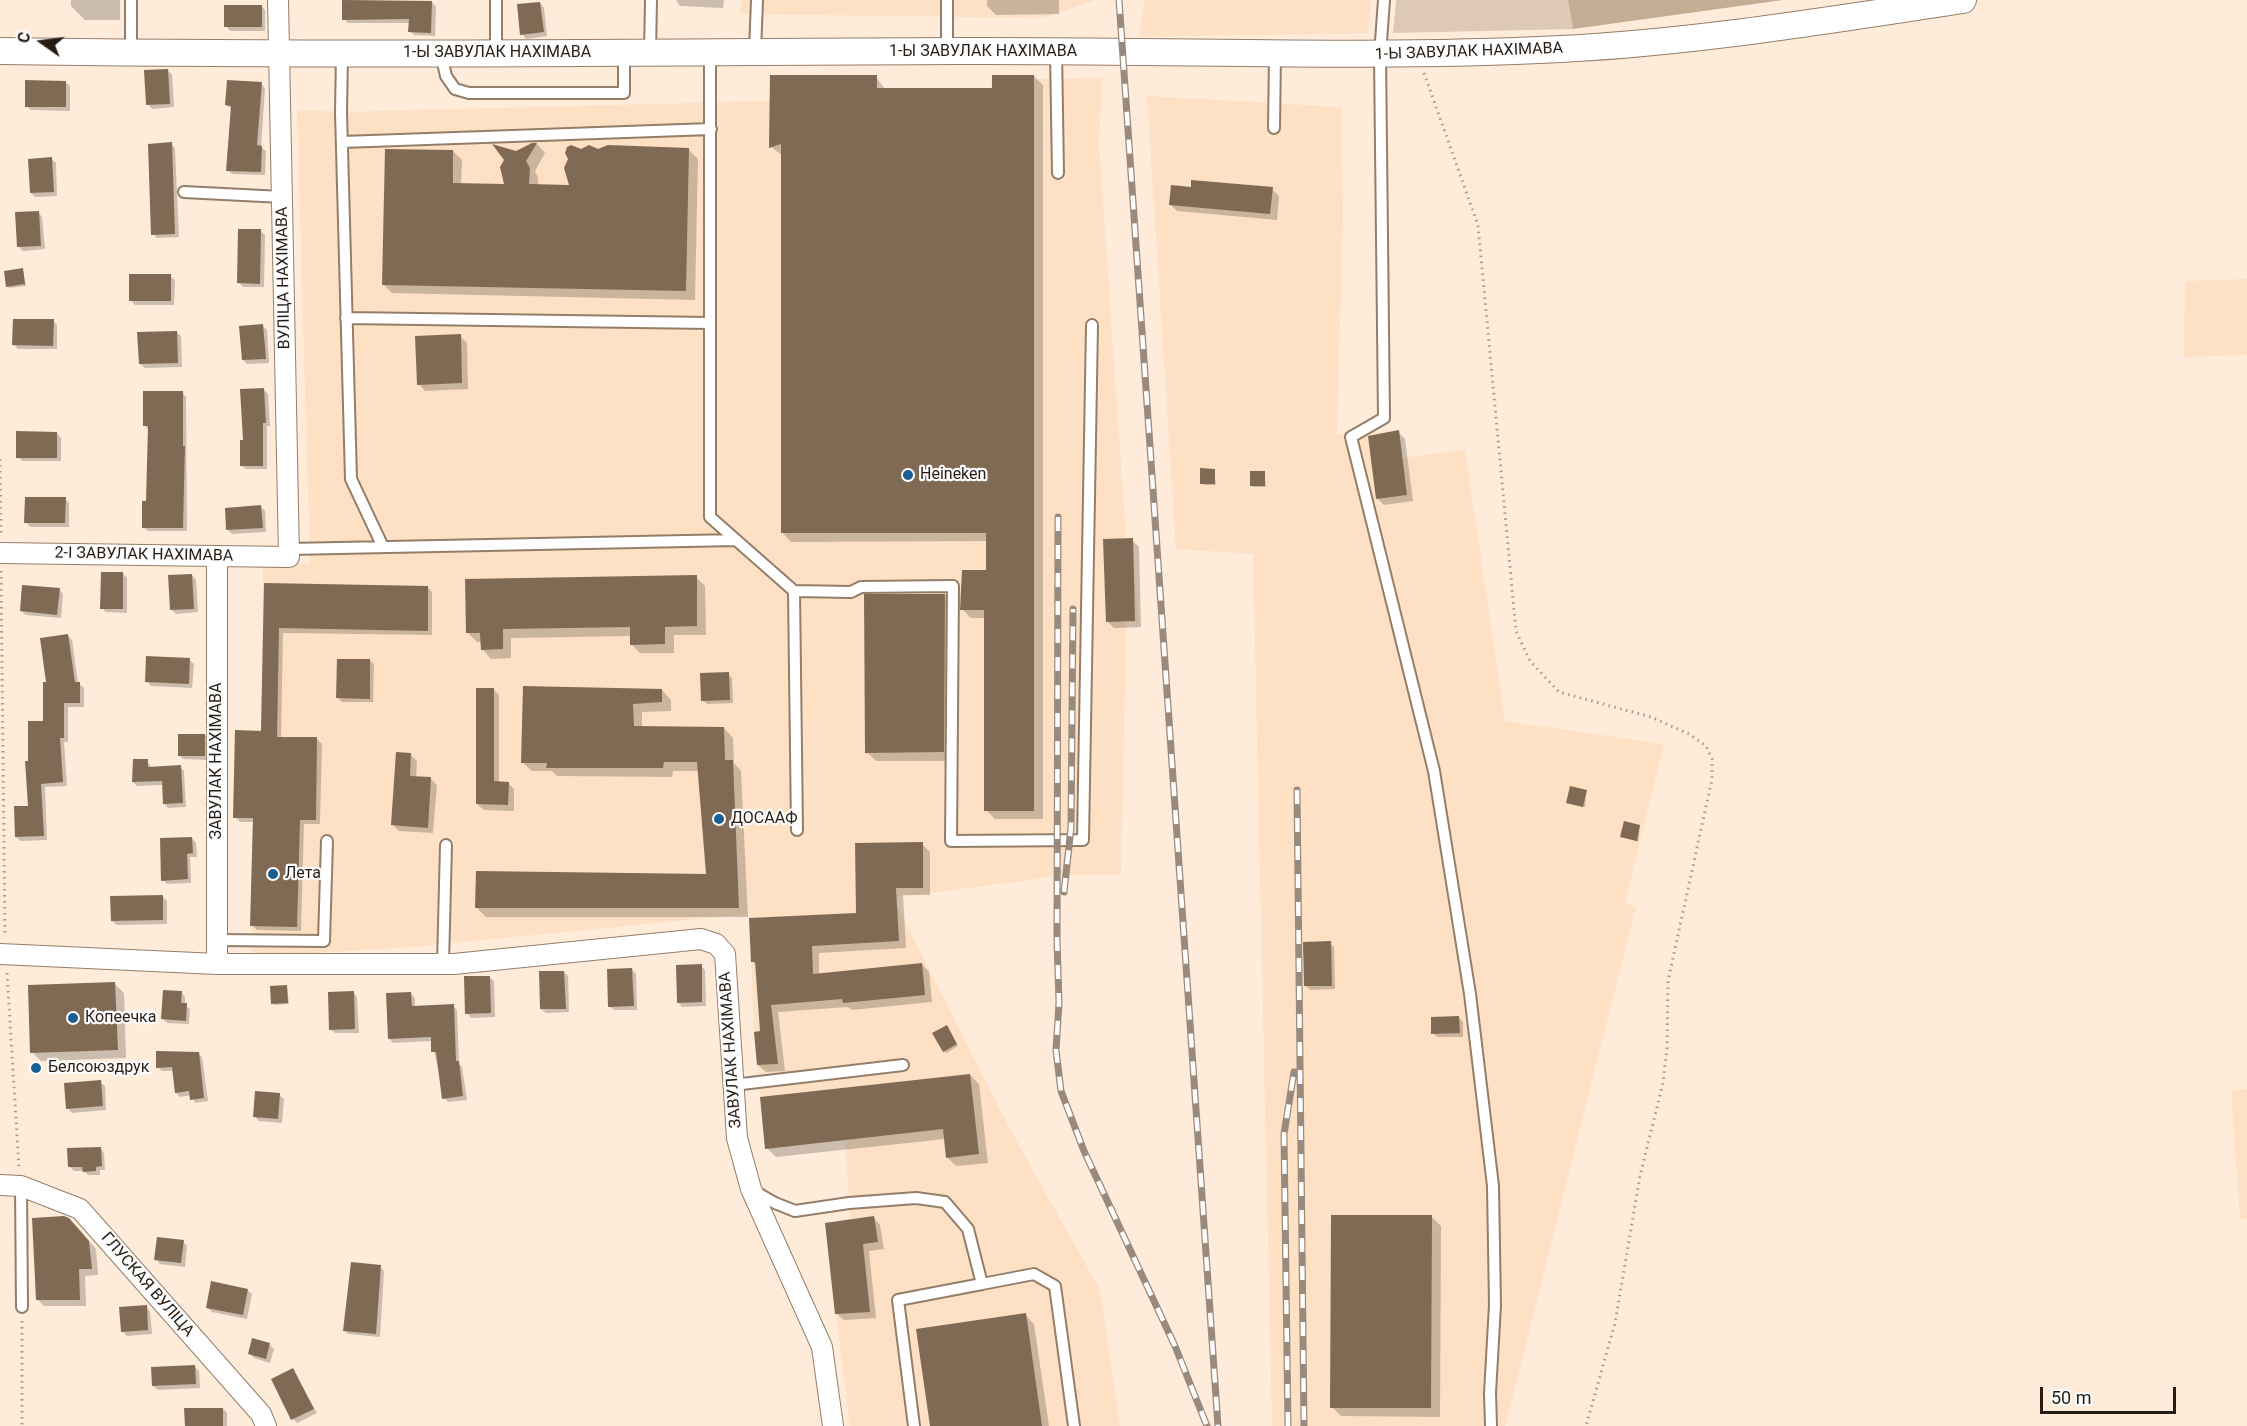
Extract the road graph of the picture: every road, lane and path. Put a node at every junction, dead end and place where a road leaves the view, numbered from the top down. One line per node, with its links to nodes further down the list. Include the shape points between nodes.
1 (131, 0): 14 (lane)
2 (278, 0): 18 (street, ВУЛІЦА НАХІМАВА)
3 (496, 0): 15 (lane)
4 (651, 0): 17 (lane)
5 (757, 0): 13 (lane)
6 (946, 0): 11 (lane)
7 (1384, 0): 23 (lane)
8 (1964, 0): 21 (street, 1-Ы ЗАВУЛАК НАХІМАВА, via 1704,39)
9 (1056, 50): 11 (street, 1-Ы ЗАВУЛАК НАХІМАВА); 22 (street, 1-Ы ЗАВУЛАК НАХІМАВА); 27 (lane)
10 (0, 51): 14 (street, 1-Ы ЗАВУЛАК НАХІМАВА)
11 (947, 51): 13 (street, 1-Ы ЗАВУЛАК НАХІМАВА)
12 (710, 52): 13 (street, 1-Ы ЗАВУЛАК НАХІМАВА); 17 (street, 1-Ы ЗАВУЛАК НАХІМАВА); 25 (lane)
13 (754, 52)
14 (131, 53): 18 (street, 1-Ы ЗАВУЛАК НАХІМАВА)
15 (496, 53): 16 (street, 1-Ы ЗАВУЛАК НАХІМАВА); 20 (street, 1-Ы ЗАВУЛАК НАХІМАВА)
16 (624, 53): 17 (street, 1-Ы ЗАВУЛАК НАХІМАВА); 20 (lane, via 624,93 469,93 450,83)
17 (650, 53)
18 (279, 54): 19 (street, 1-Ы ЗАВУЛАК НАХІМАВА); 29 (street, ВУЛІЦА НАХІМАВА)
19 (342, 54): 20 (street, 1-Ы ЗАВУЛАК НАХІМАВА); 26 (lane)
20 (441, 54)
21 (1417, 54): 23 (street, 1-Ы ЗАВУЛАК НАХІМАВА); 60 (path, via 1478,225 1516,631 1530,661 1559,692 1651,717 1689,734 1706,746 1712,759 1712,779 1668,981 1663,1083 1640,1176 1615,1323)
22 (1275, 55): 23 (street, 1-Ы ЗАВУЛАК НАХІМАВА); 24 (lane)
23 (1380, 56): 59 (lane, via 1384,417 1351,437 1434,771 1470,994 1493,1186)
24 (1274, 128)
25 (711, 129): 26 (lane); 31 (lane)
26 (342, 142): 30 (lane)
27 (1058, 173)
28 (184, 192): 29 (lane)
29 (282, 197): 37 (street, ВУЛІЦА НАХІМАВА)
30 (346, 318): 31 (lane); 35 (lane, via 351,479)
31 (710, 323): 34 (lane, via 710,517)
32 (1092, 325): 39 (lane, via 1083,840 951,841 953,586)
33 (0, 459): 36 (path)
34 (736, 540): 35 (lane); 39 (lane)
35 (383, 548): 37 (lane)
36 (0, 553): 38 (street, 2-І ЗАВУЛАК НАХІМАВА); 44 (path)
37 (289, 553): 38 (street, 2-І ЗАВУЛАК НАХІМАВА)
38 (217, 557): 43 (street, ЗАВУЛАК НАХІМАВА)
39 (794, 591): 40 (lane)
40 (797, 830)
41 (327, 841): 43 (lane, via 324,940)
42 (446, 845): 46 (lane)
43 (217, 940): 45 (street, ЗАВУЛАК НАХІМАВА)
44 (3, 954): 45 (street, ЗАВУЛАК НАХІМАВА); 50 (path)
45 (217, 964): 46 (street, ЗАВУЛАК НАХІМАВА)
46 (443, 964): 48 (street, ЗАВУЛАК НАХІМАВА, via 701,939 716,944 724,954)
47 (903, 1065): 48 (lane)
48 (733, 1085): 51 (street, ЗАВУЛАК НАХІМАВА, via 737,1138)
49 (0, 1185): 50 (street, ГЛУСКАЯ ВУЛІЦА)
50 (21, 1186): 53 (lane); 55 (street, ГЛУСКАЯ ВУЛІЦА, via 80,1209 261,1414)
51 (751, 1189): 52 (lane, via 795,1210 916,1198 945,1202 968,1229); 56 (street, ЗАВУЛАК НАХІМАВА, via 822,1347)
52 (982, 1284): 57 (lane, via 898,1300); 58 (lane, via 1034,1274 1055,1286)
53 (21, 1307): 54 (path)
54 (22, 1426)
55 (266, 1426)
56 (833, 1426)
57 (914, 1426)
58 (1074, 1426)
59 (1491, 1426)
60 (1586, 1426)

